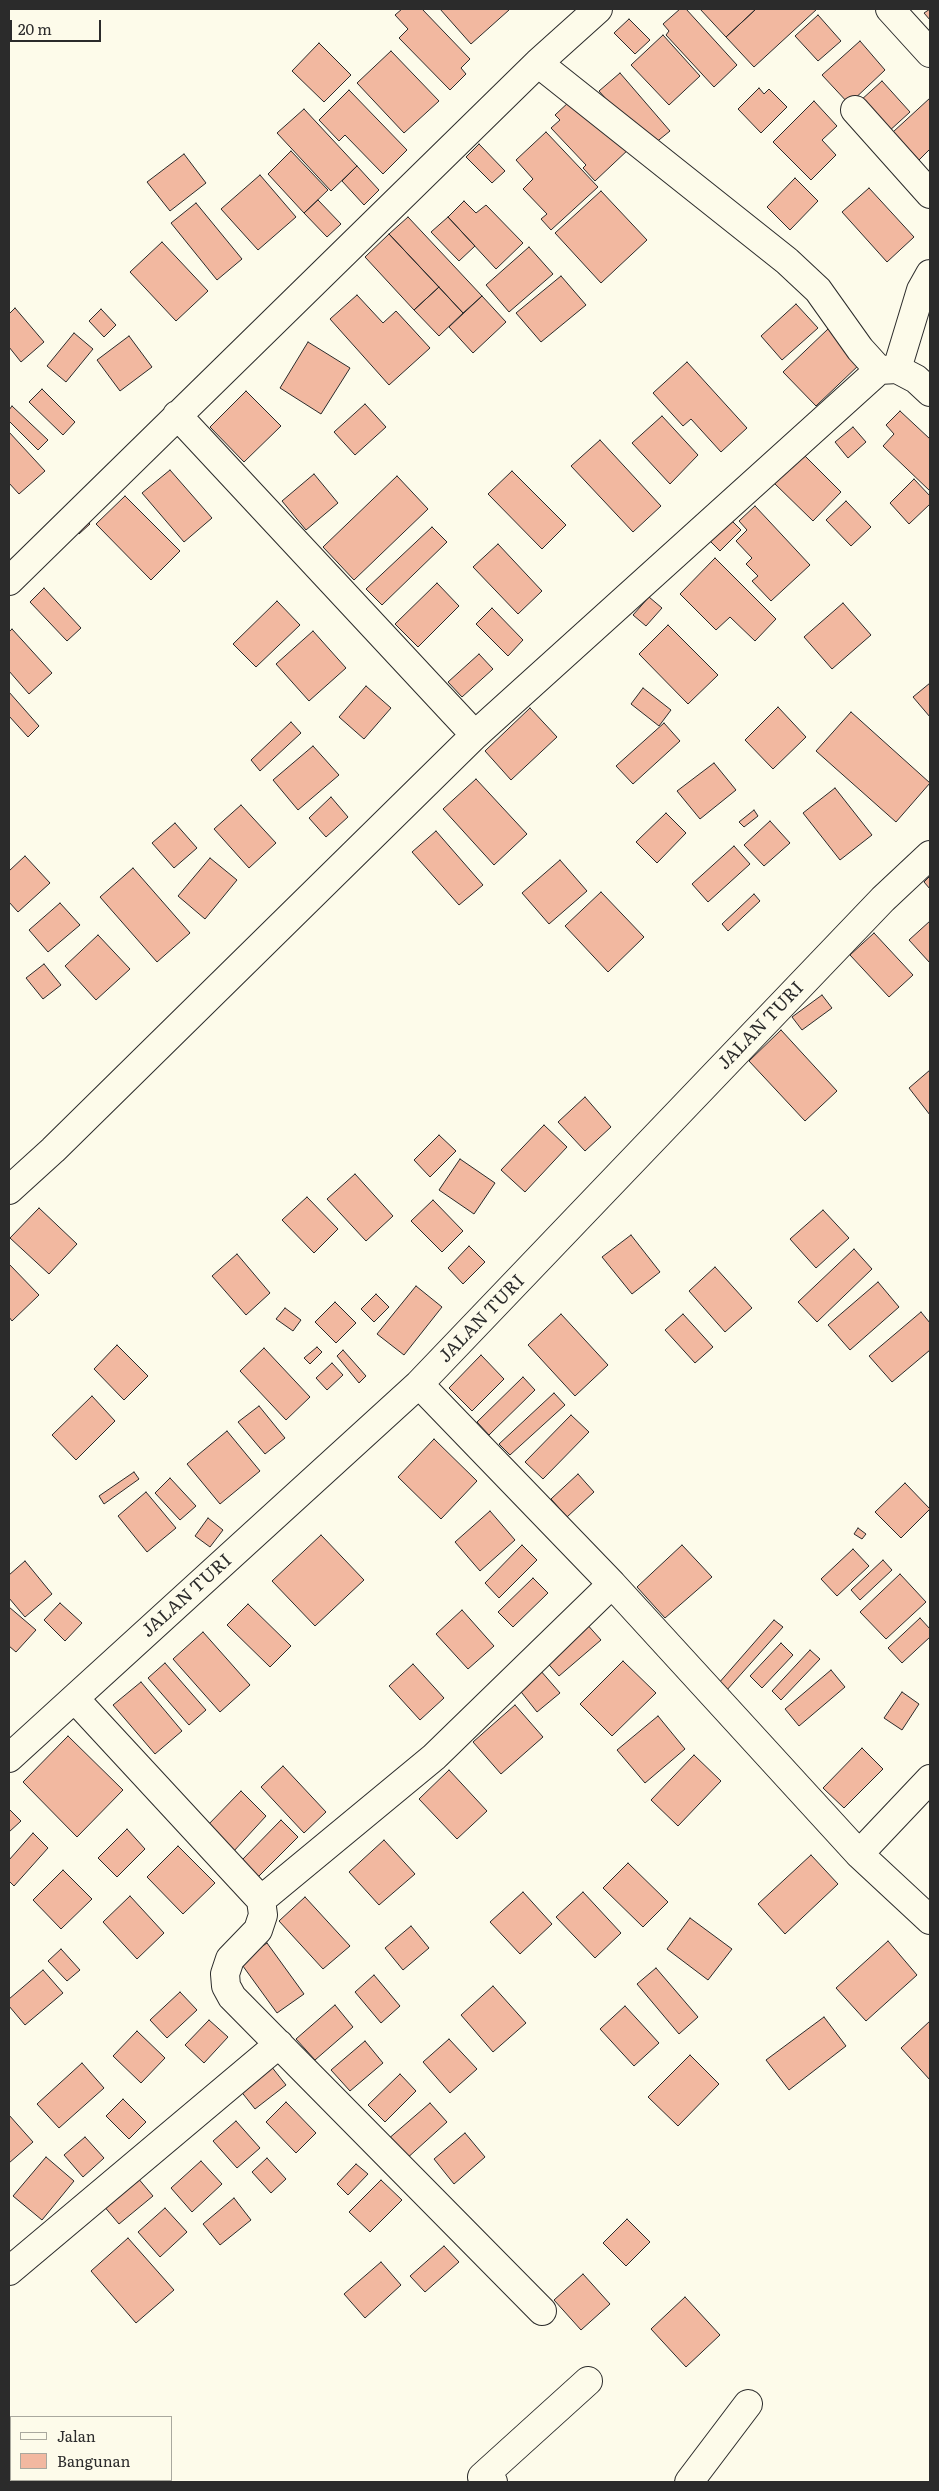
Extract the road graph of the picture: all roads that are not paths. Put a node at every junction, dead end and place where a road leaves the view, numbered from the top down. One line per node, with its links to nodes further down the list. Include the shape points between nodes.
1 (598, 9): 4 (street)
2 (890, 9): 3 (street)
3 (930, 53)
4 (538, 63): 8 (street, via 787,261 818,290 860,349); 10 (street)
5 (855, 110): 6 (street)
6 (930, 194)
7 (930, 274): 8 (street)
8 (888, 369): 9 (street, via 916,379); 12 (street)
9 (930, 392)
10 (177, 415): 11 (street); 12 (street)
11 (9, 581)
12 (475, 735): 14 (street)
13 (930, 855): 15 (street, JALAN TURI, via 883,899)
14 (9, 1190)
15 (419, 1384): 16 (street); 17 (street, JALAN TURI)
16 (612, 1584): 20 (street); 21 (street, via 434,1757)
17 (75, 1699): 18 (street, JALAN TURI); 21 (street)
18 (9, 1758)
19 (930, 1779): 20 (street)
20 (860, 1854): 22 (street)
21 (261, 1900): 23 (street, via 263,1915 258,1930 230,1959 225,1974 226,1986 232,1997)
22 (930, 1920)
23 (279, 2044): 24 (street); 25 (street)
24 (9, 2271)
25 (542, 2311)
26 (588, 2381): 28 (street, via 482,2477)
27 (748, 2404): 29 (street)
28 (493, 2482)
29 (689, 2482)

